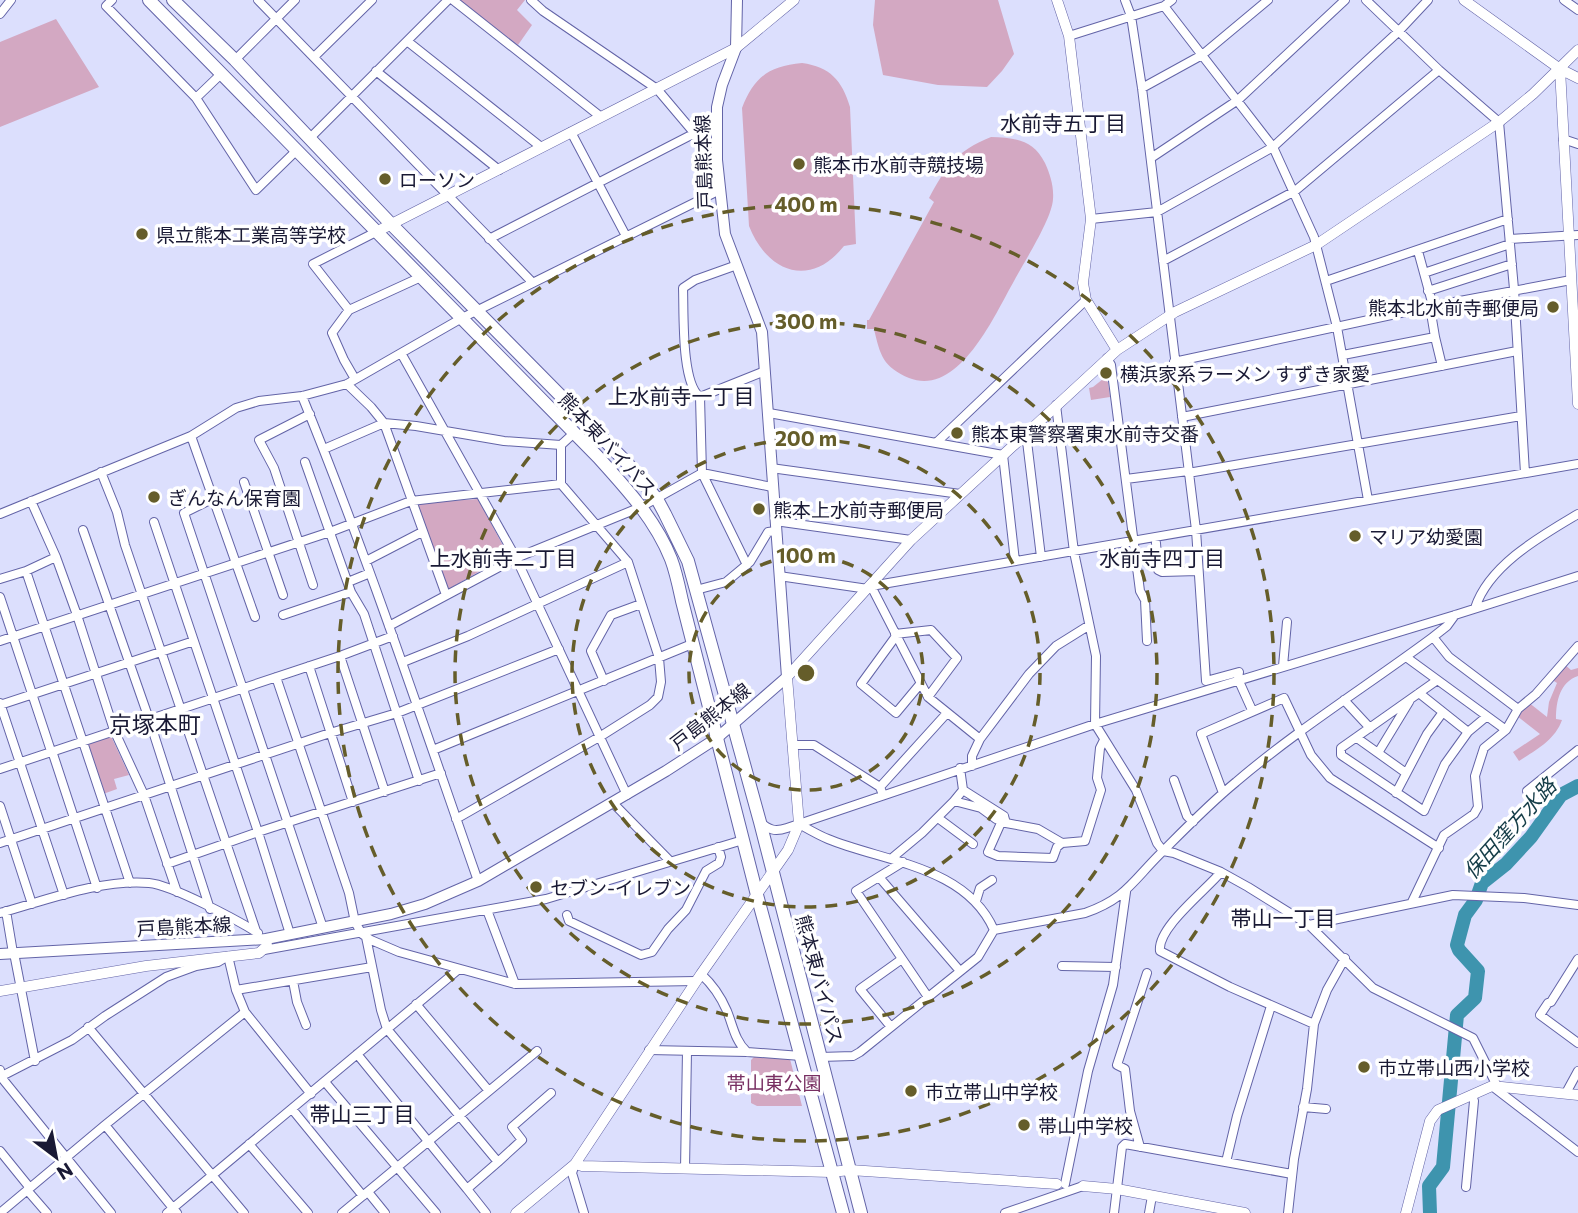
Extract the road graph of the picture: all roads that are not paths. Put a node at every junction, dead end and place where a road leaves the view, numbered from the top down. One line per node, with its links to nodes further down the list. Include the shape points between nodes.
1 (11, 0): 22 (street)
2 (111, 0): 41 (street, via 106,6)
3 (149, 0): 36 (highway, 熊本東バイパス)
4 (173, 0): 32 (highway, 熊本東バイパス)
5 (258, 0): 24 (street)
6 (295, 0): 24 (street)
7 (372, 0): 31 (street)
8 (450, 0): 27 (street); 43 (street)
9 (531, 0): 39 (street)
10 (737, 0): 28 (main road, 戸島熊本線)
11 (794, 0): 28 (street)
12 (1057, 0): 26 (street)
13 (1125, 0): 23 (street)
14 (1268, 0): 30 (street)
15 (1345, 0): 42 (street)
16 (1366, 0): 25 (street)
17 (1428, 0): 25 (street)
18 (1464, 0): 33 (street)
19 (1564, 0): 21 (street)
20 (1168, 3): 23 (street); 30 (street)
21 (1578, 10)
22 (0, 13)
23 (1131, 16): 26 (street); 38 (street)
24 (276, 19): 31 (street); 32 (street)
25 (1398, 32): 34 (street); 51 (street)
26 (1069, 36): 61 (street)
27 (407, 41): 35 (street); 50 (street)
28 (736, 48): 39 (street); 54 (main road, 戸島熊本線, via 717,107)
29 (1578, 50): 33 (street)
30 (1202, 55): 38 (street); 42 (street)
31 (314, 57): 40 (street)
32 (235, 60): 47 (highway, 熊本東バイパス)
33 (1559, 69): 37 (street); 44 (street); 48 (street)
34 (1439, 70): 44 (street); 58 (street)
35 (376, 71): 40 (street); 55 (street)
36 (221, 74): 41 (street); 52 (highway, 熊本東バイパス)
37 (1578, 78)
38 (1142, 88): 53 (street)
39 (657, 89): 43 (street); 46 (street)
40 (352, 95): 47 (street); 59 (street)
41 (196, 98): 52 (street, via 256,190)
42 (1238, 100): 51 (street); 53 (street)
43 (601, 117): 45 (street)
44 (1499, 122): 62 (street); 69 (street)
45 (571, 132): 50 (street); 56 (street)
46 (695, 133): 54 (street); 56 (street)
47 (309, 139): 63 (highway, 熊本東バイパス)
48 (1563, 139): 49 (street); 65 (street)
49 (1578, 144)
50 (541, 147): 55 (street)
51 (1273, 147): 58 (street); 60 (street)
52 (296, 150): 64 (highway, 熊本東バイパス)
53 (1151, 158): 60 (street)
54 (717, 160): 57 (main road, 戸島熊本線)
55 (499, 170): 59 (street)
56 (598, 183): 66 (street); 67 (street)
57 (720, 190): 66 (street); 74 (main road, 戸島熊本線, via 725,234)
58 (1295, 191): 69 (street); 72 (street)
59 (448, 195): 63 (street); 67 (street)
60 (1157, 212): 61 (street); 72 (street)
61 (1091, 219): 83 (street, via 1083,283)
62 (1508, 219): 68 (street); 70 (street)
63 (391, 224): 64 (street); 86 (highway, 熊本東バイパス)
64 (376, 232): 76 (highway, 熊本東バイパス); 85 (street, via 313,264)
65 (1573, 235): 68 (street); 71 (street)
66 (626, 236): 79 (street)
67 (489, 239): 79 (street)
68 (1510, 241): 73 (street); 75 (street)
69 (1317, 245): 78 (street); 87 (street)
70 (1418, 251): 75 (street); 78 (street)
71 (1574, 252): 77 (street)
72 (1163, 261): 87 (street)
73 (1512, 264): 80 (street); 81 (street)
74 (737, 265): 99 (main road, 戸島熊本線, via 762,332); 104 (street, via 683,288 687,372)
75 (1424, 274): 81 (street)
76 (421, 276): 85 (street); 88 (highway, 熊本東バイパス)
77 (1571, 280): 80 (street); 82 (street)
78 (1326, 281): 89 (street)
79 (533, 283): 86 (street)
80 (1514, 289): 84 (street); 93 (street)
81 (1428, 291): 84 (street)
82 (1575, 297): 91 (street)
83 (1086, 300): 92 (street); 116 (street)
84 (1431, 306): 89 (street); 90 (street)
85 (349, 310): 100 (street, via 332,333)
86 (477, 311): 88 (street); 135 (highway, 熊本東バイパス)
87 (1169, 316): 92 (street); 97 (street)
88 (462, 318): 94 (street); 113 (highway, 熊本東バイパス)
89 (1337, 327): 95 (street); 97 (street)
90 (1435, 337): 95 (street); 98 (street)
91 (1576, 337): 105 (street)
92 (1117, 350): 96 (street)
93 (1517, 351): 98 (street); 109 (street)
94 (401, 353): 100 (street); 112 (street)
95 (1343, 355): 102 (street)
96 (1107, 359): 106 (street); 128 (street)
97 (1174, 362): 110 (street)
98 (1442, 366): 102 (street)
99 (765, 371): 104 (street); 107 (main road, 戸島熊本線)
100 (355, 379): 101 (street)
101 (346, 384): 103 (street); 111 (street)
102 (1348, 385): 110 (street); 117 (street)
103 (302, 396): 108 (street); 115 (street, via 236,408)
104 (700, 397): 126 (street)
105 (1578, 404)
106 (1056, 405): 114 (street); 155 (street)
107 (769, 413): 116 (street); 123 (main road, 戸島熊本線)
108 (310, 414): 119 (street); 152 (street, via 258,440 274,468)
109 (1521, 416): 117 (street); 127 (street)
110 (1182, 417): 125 (street)
111 (384, 423): 112 (street); 119 (street); 138 (street)
112 (446, 431): 118 (street); 132 (street)
113 (573, 433): 118 (street); 139 (highway, 熊本東バイパス)
114 (1026, 433): 120 (street); 157 (street)
115 (191, 436): 124 (street); 134 (street)
116 (937, 442): 120 (street)
117 (1357, 443): 125 (street); 136 (street)
118 (561, 445): 130 (street)
119 (324, 449): 143 (street)
120 (1003, 455): 133 (street); 160 (street)
121 (305, 462): 148 (street)
122 (1578, 464): 127 (street)
123 (771, 468): 131 (main road, 戸島熊本線); 133 (street)
124 (101, 472): 137 (street); 177 (street)
125 (1188, 472): 128 (street); 147 (street)
126 (702, 473): 131 (street); 135 (street); 163 (street)
127 (1525, 473): 136 (street)
128 (1126, 479): 151 (street)
129 (244, 482): 154 (street)
130 (561, 484): 132 (street); 144 (street)
131 (772, 487): 145 (main road, 戸島熊本線)
132 (481, 494): 138 (street); 158 (street)
133 (960, 494): 150 (street)
134 (212, 499): 161 (street); 166 (street, via 184,513)
135 (657, 499): 139 (street); 175 (highway, 熊本東バイパス, via 688,561)
136 (1368, 500): 147 (street)
137 (31, 501): 140 (street); 156 (street)
138 (411, 501): 143 (street); 149 (street)
139 (641, 507): 144 (street); 201 (highway, 熊本東バイパス, via 671,559)
140 (0, 514)
141 (1578, 514): 184 (street, via 1520,549 1478,597)
142 (154, 522): 172 (street)
143 (352, 523): 148 (street); 159 (street)
144 (597, 525): 158 (street); 162 (street)
145 (775, 526): 150 (street); 163 (street); 168 (main road, 戸島熊本線)
146 (83, 530): 183 (street)
147 (1196, 530): 151 (street); 165 (street)
148 (330, 532): 152 (street); 171 (street)
149 (422, 532): 159 (street); 179 (street)
150 (911, 540): 174 (street)
151 (1133, 541): 155 (street); 199 (street, via 1145,600)
152 (297, 543): 154 (street); 173 (street)
153 (1156, 543): 165 (street, via 1158,570)
154 (268, 552): 161 (street); 178 (street)
155 (1074, 552): 157 (street); 191 (street)
156 (55, 557): 164 (street); 185 (street)
157 (1041, 557): 160 (street)
158 (516, 558): 179 (street); 181 (street)
159 (366, 561): 167 (street)
160 (1015, 561): 174 (street)
161 (236, 562): 166 (street); 188 (street)
162 (628, 562): 181 (street); 182 (street)
163 (747, 565): 175 (street, via 726,582)
164 (26, 571): 170 (street); 192 (street)
165 (1198, 571): 215 (street, via 1206,681 1239,673)
166 (205, 573): 172 (street); 220 (street)
167 (370, 573): 171 (street); 190 (street)
168 (779, 576): 174 (street); 214 (main road, 戸島熊本線)
169 (1578, 576): 184 (street)
170 (0, 579)
171 (348, 582): 176 (street)
172 (175, 583): 177 (street); 197 (street)
173 (313, 585)
174 (869, 588): 193 (street); 214 (street)
175 (696, 590): 239 (highway, 熊本東バイパス)
176 (351, 592): 186 (street); 200 (street)
177 (142, 595): 183 (street); 204 (street)
178 (283, 595)
179 (446, 595): 190 (street)
180 (0, 597): 194 (street)
181 (537, 602): 203 (street); 209 (street)
182 (641, 604): 207 (street); 216 (street, via 611,615 591,651)
183 (109, 606): 185 (street); 208 (street)
184 (1475, 608): 187 (street)
185 (77, 615): 192 (street); 212 (street)
186 (283, 615)
187 (1455, 615): 196 (street); 211 (street)
188 (255, 618)
189 (1287, 622): 211 (street)
190 (389, 626): 195 (street)
191 (1088, 626): 240 (street, via 1096,656); 250 (street, via 1046,655)
192 (44, 627): 194 (street); 219 (street)
193 (895, 635): 218 (street); 218 (street, via 861,684 896,713); 224 (street, via 931,629 957,658)
194 (13, 636): 198 (street); 223 (street)
195 (393, 636): 200 (street); 209 (street)
196 (1433, 638): 206 (street); 231 (street, via 1448,657)
197 (194, 640): 204 (street); 225 (street)
198 (0, 641)
199 (1147, 641)
200 (373, 644): 205 (street); 234 (street)
201 (692, 644): 207 (street); 248 (highway, 熊本東バイパス)
202 (1578, 646): 231 (street)
203 (558, 649): 221 (street); 229 (street)
204 (162, 651): 208 (street); 230 (street)
205 (340, 656): 210 (street); 238 (street)
206 (1406, 657): 217 (street); 227 (street)
207 (659, 658): 216 (street); 247 (street, via 659,697)
208 (129, 662): 212 (street); 237 (street)
209 (402, 662): 229 (street)
210 (309, 666): 213 (street); 246 (street)
211 (1283, 666): 215 (street)
212 (96, 674): 219 (street); 242 (street)
213 (276, 677): 220 (street); 253 (street)
214 (787, 677): 239 (main road, 戸島熊本線); 254 (street)
215 (1238, 679): 232 (street); 240 (street)
216 (604, 681): 221 (street)
217 (1436, 681): 222 (street); 236 (street)
218 (920, 683): 224 (street)
219 (64, 684): 223 (street); 252 (street)
220 (244, 687): 225 (street); 259 (street)
221 (579, 691): 247 (street); 255 (street)
222 (1419, 692): 226 (street); 233 (street)
223 (33, 695): 228 (street); 257 (street)
224 (928, 697): 235 (street)
225 (213, 699): 230 (street); 261 (street)
226 (1409, 699): 241 (street); 258 (street)
227 (1344, 700): 241 (street); 243 (street)
228 (0, 705): 260 (street)
229 (418, 705): 234 (street); 255 (street)
230 (182, 709): 237 (street); 267 (street)
231 (1518, 709): 244 (street)
232 (1252, 710): 243 (street, via 1284,698); 275 (street, via 1201,734)
233 (1443, 712): 245 (street); 266 (street)
234 (397, 713): 238 (street); 269 (street)
235 (947, 713): 250 (street); 272 (street)
236 (1486, 717): 244 (street); 245 (street)
237 (149, 719): 242 (street); 270 (street)
238 (362, 723): 246 (street); 274 (street)
239 (733, 724): 248 (main road, 戸島熊本線); 289 (highway, 熊本東バイパス)
240 (1095, 724): 251 (street); 262 (street)
241 (1370, 727): 249 (street)
242 (114, 730): 252 (street); 277 (street)
243 (1300, 730): 275 (street); 302 (street, via 1311,755 1330,778)
244 (1506, 730): 302 (street, via 1487,745 1479,761 1474,814 1448,830)
245 (1468, 732): 276 (street, via 1445,764 1424,811)
246 (330, 733): 253 (street); 280 (street)
247 (601, 736): 278 (street); 288 (street)
248 (717, 738): 278 (main road, 戸島熊本線); 296 (highway, 熊本東バイパス)
249 (1357, 738): 258 (street); 276 (street, via 1341,748 1341,755)
250 (980, 739): 262 (street)
251 (1104, 740): 299 (street, via 1097,778 1101,790 1085,841); 303 (street, via 1136,790)
252 (82, 741): 257 (street); 283 (street)
253 (300, 743): 259 (street); 284 (street)
254 (792, 745): 272 (street, via 814,745); 292 (street)
255 (433, 750): 265 (street)
256 (1578, 750): 273 (street)
257 (51, 751): 260 (street); 286 (street)
258 (1378, 753): 266 (street)
259 (266, 755): 261 (street); 291 (street)
260 (19, 762): 264 (street); 293 (street)
261 (236, 765): 267 (street); 294 (street)
262 (972, 766): 263 (street)
263 (960, 768): 271 (street); 272 (street)
264 (0, 769)
265 (441, 773): 269 (street); 288 (street)
266 (1406, 773): 276 (street)
267 (204, 776): 270 (street); 298 (street)
268 (1174, 780): 290 (street)
269 (419, 781): 274 (street)
270 (170, 787): 277 (street); 304 (street)
271 (962, 790): 279 (street); 285 (street)
272 (882, 791): 292 (street)
273 (1527, 791)
274 (385, 792): 280 (street)
275 (1223, 793): 290 (street)
276 (1396, 793)
277 (144, 795): 283 (street); 308 (street)
278 (627, 795): 281 (main road, 戸島熊本線)
279 (954, 801): 285 (street); 287 (street)
280 (353, 803): 284 (street)
281 (613, 803): 306 (street); 313 (main road, 戸島熊本線)
282 (0, 806): 295 (street)
283 (106, 808): 286 (street); 314 (street)
284 (322, 811): 291 (street); 328 (street)
285 (1000, 817): 299 (street, via 1006,823 1038,829); 299 (street, via 988,852 1053,859)
286 (74, 818): 293 (street); 315 (street)
287 (938, 818): 300 (street); 305 (street)
288 (456, 819): 313 (street)
289 (761, 822): 292 (street, via 778,831); 310 (highway, 熊本東バイパス)
290 (1193, 822): 303 (street)
291 (288, 823): 294 (street); 330 (street)
292 (799, 824): 305 (street, via 828,839); 310 (street, via 789,850)
293 (42, 829): 295 (street); 318 (street)
294 (258, 832): 298 (street); 333 (street)
295 (11, 839): 297 (street); 322 (street)
296 (743, 840): 301 (street); 319 (highway, 熊本東バイパス)
297 (0, 843)
298 (225, 843): 304 (street); 332 (street)
299 (1062, 843)
300 (973, 844)
301 (718, 847): 306 (street); 327 (street, via 719,863 706,871 686,909 652,953 641,955 569,921)
302 (1438, 848): 321 (street)
303 (1163, 851): 309 (street); 317 (street)
304 (193, 855): 308 (street); 324 (street)
305 (892, 858): 307 (street)
306 (670, 862): 325 (street, via 546,899)
307 (903, 862): 311 (street); 320 (street, via 949,882)
308 (167, 864): 316 (street)
309 (1221, 872): 329 (street); 356 (street, via 1168,928 1159,942 1160,951)
310 (772, 873): 319 (street); 370 (highway, 熊本東バイパス)
311 (879, 877): 340 (street, via 856,891); 346 (street)
312 (992, 880): 320 (street, via 980,888)
313 (478, 881): 328 (main road, 戸島熊本線, via 425,904)
314 (130, 883): 315 (street); 316 (street, via 151,883)
315 (97, 888): 318 (street)
316 (177, 892): 324 (street)
317 (1126, 892): 331 (street, via 1085,913); 344 (street)
318 (64, 895): 322 (street)
319 (757, 895): 348 (street); 369 (highway, 熊本東バイパス)
320 (976, 901): 331 (street)
321 (1412, 902): 323 (street, via 1453,895); 329 (street)
322 (32, 904): 326 (street)
323 (1578, 905)
324 (210, 909): 332 (street)
325 (487, 911): 334 (street); 350 (street)
326 (2, 912): 336 (street)
327 (567, 915)
328 (355, 922): 330 (main road, 戸島熊本線); 334 (street)
329 (1309, 925): 339 (street)
330 (323, 928): 333 (main road, 戸島熊本線)
331 (994, 930): 346 (street, via 978,957)
332 (256, 931): 335 (street)
333 (290, 934): 335 (main road, 戸島熊本線)
334 (364, 935): 335 (street); 343 (street); 345 (street, via 398,952)
335 (265, 944): 336 (main road, 戸島熊本線); 338 (street, via 259,953)
336 (14, 953): 337 (main road, 戸島熊本線); 351 (street)
337 (0, 954)
338 (228, 956): 351 (street); 352 (street); 360 (street, via 166,977)
339 (1345, 958): 359 (street); 375 (street, via 1373,988 1473,1038)
340 (902, 959): 354 (street); 361 (street, via 860,989)
341 (1578, 959): 363 (street, via 1540,1015)
342 (1062, 966): 344 (street)
343 (372, 967): 349 (street); 362 (street)
344 (1116, 967): 403 (street)
345 (459, 969): 350 (street); 355 (street)
346 (960, 971): 354 (street)
347 (1147, 973): 390 (street, via 1116,1065 1125,1069)
348 (698, 977): 350 (street); 364 (street); 367 (street, via 717,993)
349 (293, 981): 352 (street); 358 (street)
350 (516, 984)
351 (21, 988): 353 (street); 371 (street)
352 (236, 990): 357 (street)
353 (0, 991)
354 (928, 997): 361 (street)
355 (416, 1004): 362 (street); 376 (street)
356 (1271, 1006): 359 (street); 395 (street)
357 (245, 1012): 377 (street); 380 (street)
358 (306, 1024)
359 (1314, 1024): 383 (street)
360 (88, 1027): 371 (street); 377 (street)
361 (891, 1027): 370 (street, via 853,1056)
362 (387, 1029): 368 (street); 386 (street)
363 (1578, 1043)
364 (649, 1050): 366 (street); 396 (street)
365 (537, 1051): 376 (street)
366 (687, 1051): 367 (street); 398 (street)
367 (747, 1052): 369 (street)
368 (357, 1054): 374 (street); 388 (street)
369 (801, 1056): 400 (highway, 熊本東バイパス)
370 (820, 1057): 399 (highway, 熊本東バイパス)
371 (35, 1061): 373 (street)
372 (1578, 1071): 379 (street)
373 (0, 1075): 393 (street)
374 (325, 1082): 380 (street); 397 (street)
375 (1494, 1086): 379 (street); 381 (street); 392 (street)
376 (489, 1091): 386 (street)
377 (144, 1092): 387 (street); 402 (street)
378 (551, 1093): 394 (street, via 512,1127 522,1140)
379 (1566, 1093): 382 (street)
380 (311, 1094): 385 (street)
381 (1472, 1095): 405 (street); 430 (street, via 1438,1110 1430,1121)
382 (1578, 1095)
383 (1303, 1107): 384 (street); 401 (street)
384 (1326, 1109)
385 (292, 1110): 389 (street); 409 (street)
386 (458, 1116): 388 (street); 394 (street)
387 (105, 1125): 393 (street); 412 (street)
388 (429, 1142): 397 (street); 407 (street)
389 (249, 1144): 402 (street); 416 (street)
390 (1140, 1146): 395 (street); 408 (street, via 1122,1147)
391 (0, 1151): 406 (street)
392 (1578, 1152)
393 (66, 1158): 406 (street); 414 (street)
394 (498, 1162): 407 (street)
395 (1226, 1162): 401 (street)
396 (575, 1164): 398 (street); 421 (street); 422 (street, via 572,1173)
397 (398, 1168): 409 (street); 419 (street)
398 (685, 1169): 400 (street)
399 (850, 1170): 400 (street); 403 (street); 424 (highway, 熊本東バイパス)
400 (831, 1172): 423 (highway, 熊本東バイパス)
401 (1292, 1174): 429 (street)
402 (213, 1175): 412 (street); 415 (street)
403 (1061, 1184): 404 (street)
404 (1083, 1186): 408 (street); 425 (street)
405 (1466, 1187)
406 (29, 1189): 411 (street); 413 (street)
407 (467, 1189): 420 (street)
408 (1117, 1189): 410 (street); 426 (street)
409 (366, 1194): 417 (street); 418 (street)
410 (1152, 1196): 427 (street); 428 (street)
411 (5, 1211)
412 (172, 1211)
413 (47, 1213)
414 (111, 1213)
415 (244, 1213)
416 (308, 1213)
417 (342, 1213)
418 (385, 1213)
419 (436, 1213)
420 (486, 1213)
421 (516, 1213)
422 (584, 1213)
423 (843, 1213)
424 (861, 1213)
425 (1005, 1213)
426 (1114, 1213)
427 (1149, 1213)
428 (1245, 1213)
429 (1288, 1213)
430 (1406, 1213)

